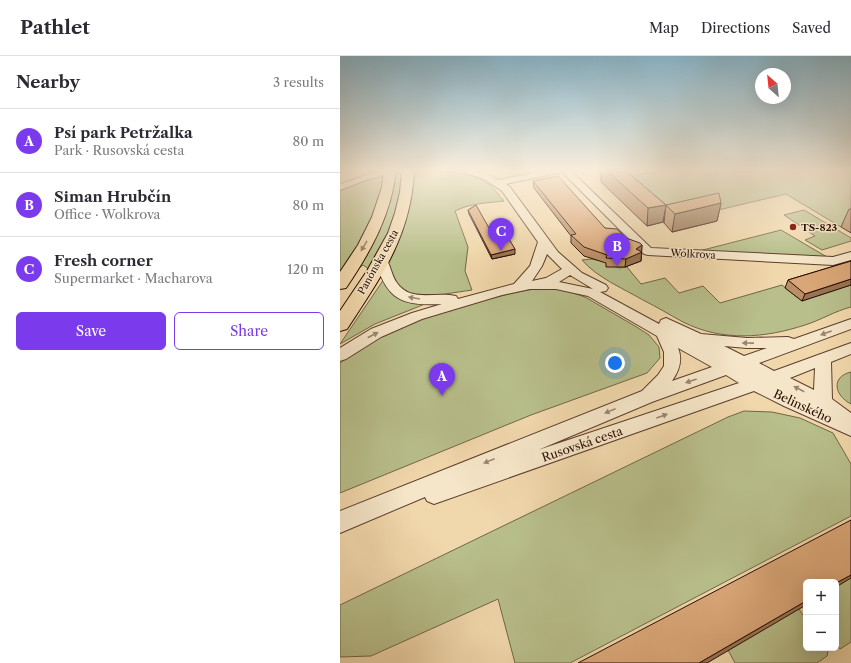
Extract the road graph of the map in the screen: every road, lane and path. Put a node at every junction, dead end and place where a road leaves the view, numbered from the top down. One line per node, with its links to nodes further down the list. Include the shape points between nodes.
1 (385, 199): 9 (main road, Panónska cesta, one-way to 9, via 380,217)
2 (406, 199): 7 (main road, Panónska cesta, via 403,214)
3 (514, 199): 5 (street)
4 (595, 199): 6 (street, Wolkrova, via 648,251 833,261)
5 (544, 242): 8 (street); 10 (street, via 534,272)
6 (851, 256)
7 (381, 260): 12 (street, one-way to 7, via 432,300 406,297 395,291 388,282); 14 (main road, Panónska cesta)
8 (574, 273): 10 (street, via 550,281); 11 (street); 16 (street)
9 (342, 279)
10 (520, 285): 11 (street, via 556,285); 12 (street)
11 (592, 293): 15 (street)
12 (481, 296): 19 (street, one-way to 12, via 364,339 400,322)
13 (851, 324): 17 (street, Rusovská cesta, one-way to 17)
14 (340, 325)
15 (664, 334): 20 (street); 25 (street, Rusovská cesta, via 671,347 673,364 663,382)
16 (695, 338): 17 (street, Rusovská cesta, one-way to 16, via 747,343); 20 (street)
17 (801, 342): 22 (street, Rusovská cesta)
18 (851, 348): 21 (street, Rusovská cesta)
19 (340, 355)
20 (726, 360): 22 (street, Rusovská cesta); 24 (street, Belinského); 25 (street, Rusovská cesta, one-way to 25); 26 (street, via 720,384)
21 (823, 360): 23 (street, Rusovská cesta); 27 (street)
22 (744, 362): 23 (street, Belinského)
23 (775, 377): 24 (street, Rusovská cesta); 27 (street, Belinského, one-way to 23)
24 (756, 384): 26 (street, Rusovská cesta); 29 (street, Belinského)
25 (646, 396): 30 (street, Rusovská cesta, one-way to 30)
26 (711, 398): 31 (street, Rusovská cesta, one-way to 26)
27 (824, 402): 28 (street, Belinského)
28 (851, 422)
29 (851, 428)
30 (340, 522)
31 (340, 526)

